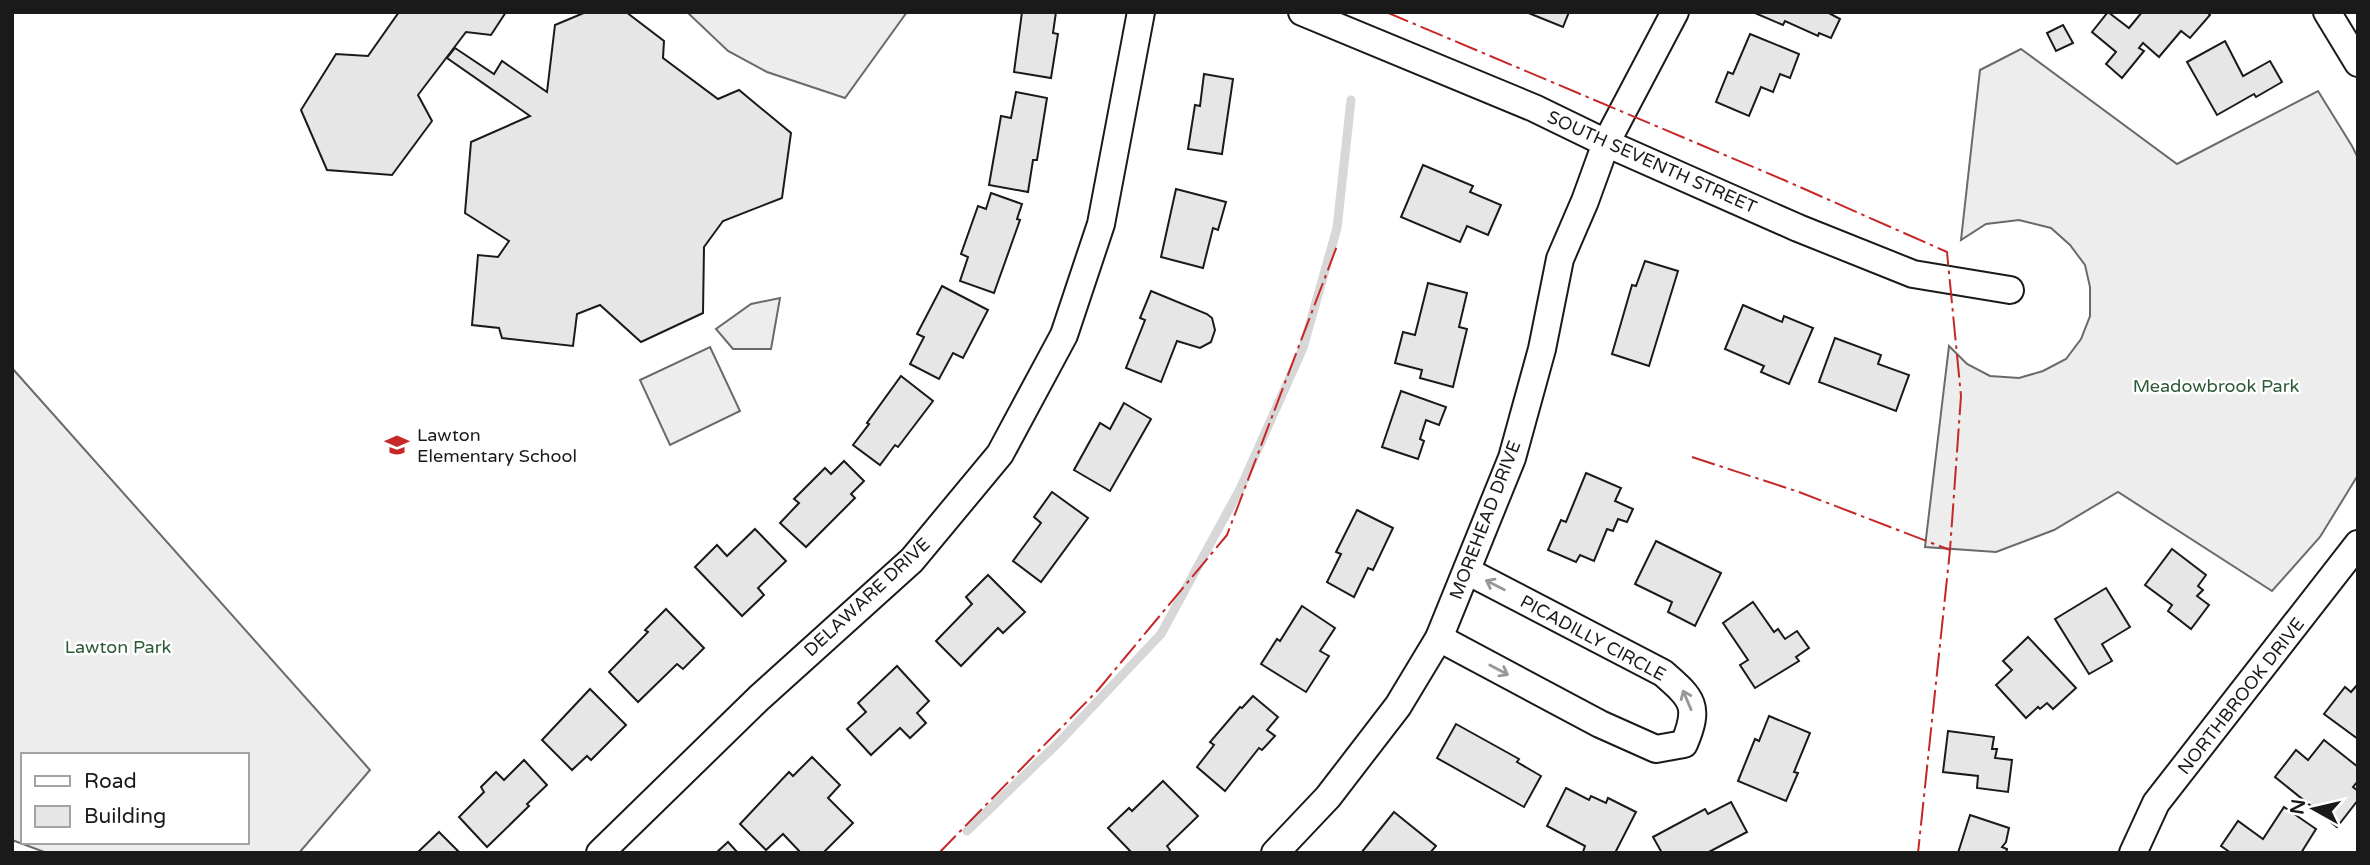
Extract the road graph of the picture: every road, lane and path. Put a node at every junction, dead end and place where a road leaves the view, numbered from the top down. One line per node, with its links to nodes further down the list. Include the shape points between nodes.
1 (1141, 12): 11 (street, DELAWARE DRIVE, via 1101,224 1064,335 1000,454 912,560 759,698)
2 (1301, 12): 6 (street, SOUTH SEVENTH STREET, via 1534,108)
3 (1675, 12): 6 (street, MOREHEAD DRIVE)
4 (2327, 12): 5 (street)
5 (2358, 63)
6 (1606, 143): 7 (street, SOUTH SEVENTH STREET, via 1913,274); 9 (street, MOREHEAD DRIVE, via 1560,259 1542,349 1512,458)
7 (2010, 290)
8 (2358, 544): 13 (street, NORTHBROOK DRIVE, via 2156,803)
9 (1467, 571): 10 (street, MOREHEAD DRIVE); 10 (street, PICADILLY CIRCLE, one-way to 9, via 1656,749 1684,744 1694,719 1687,693 1663,673)
10 (1439, 638): 12 (street, MOREHEAD DRIVE, via 1398,706 1328,797)
11 (600, 853)
12 (1275, 853)
13 (2133, 853)

